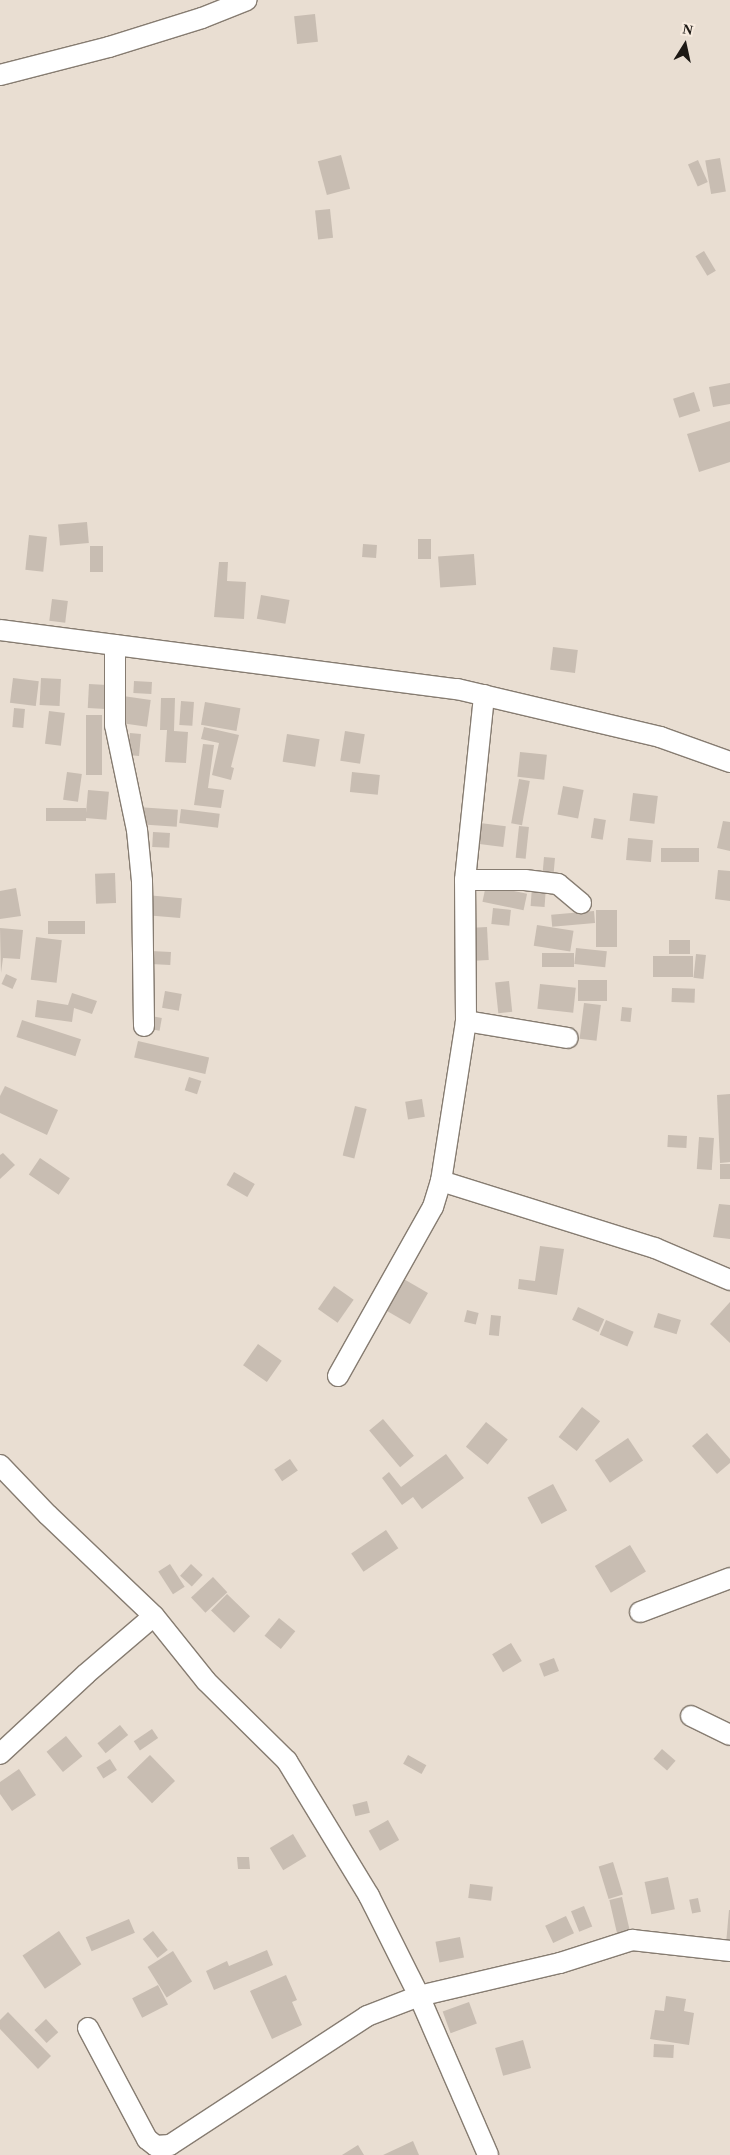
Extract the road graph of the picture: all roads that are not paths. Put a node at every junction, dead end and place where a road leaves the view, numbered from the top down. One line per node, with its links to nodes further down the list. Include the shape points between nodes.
1 (247, 0): 2 (street, via 202,18 109,47)
2 (0, 75)
3 (0, 630): 4 (street)
4 (116, 645): 5 (street, via 458,688); 10 (street, via 115,725 136,830 142,881)
5 (484, 695): 6 (street, via 660,737); 7 (street)
6 (730, 762)
7 (465, 880): 8 (street, via 526,880 558,884); 9 (street)
8 (580, 903)
9 (466, 1021): 11 (street); 12 (street)
10 (144, 1026)
11 (568, 1038)
12 (441, 1181): 13 (street, via 655,1248); 14 (street, via 434,1207)
13 (730, 1280)
14 (338, 1376)
15 (0, 1466): 18 (street)
16 (730, 1578): 17 (street)
17 (640, 1612)
18 (154, 1616): 21 (street); 23 (street, via 206,1681 287,1761 369,1896)
19 (691, 1716): 20 (street)
20 (730, 1735)
21 (0, 1754)
22 (730, 1951): 23 (street, via 632,1940 560,1963)
23 (419, 1996): 24 (street, via 367,2016 170,2145 156,2146 147,2139); 25 (street)
24 (88, 2028)
25 (488, 2155)

